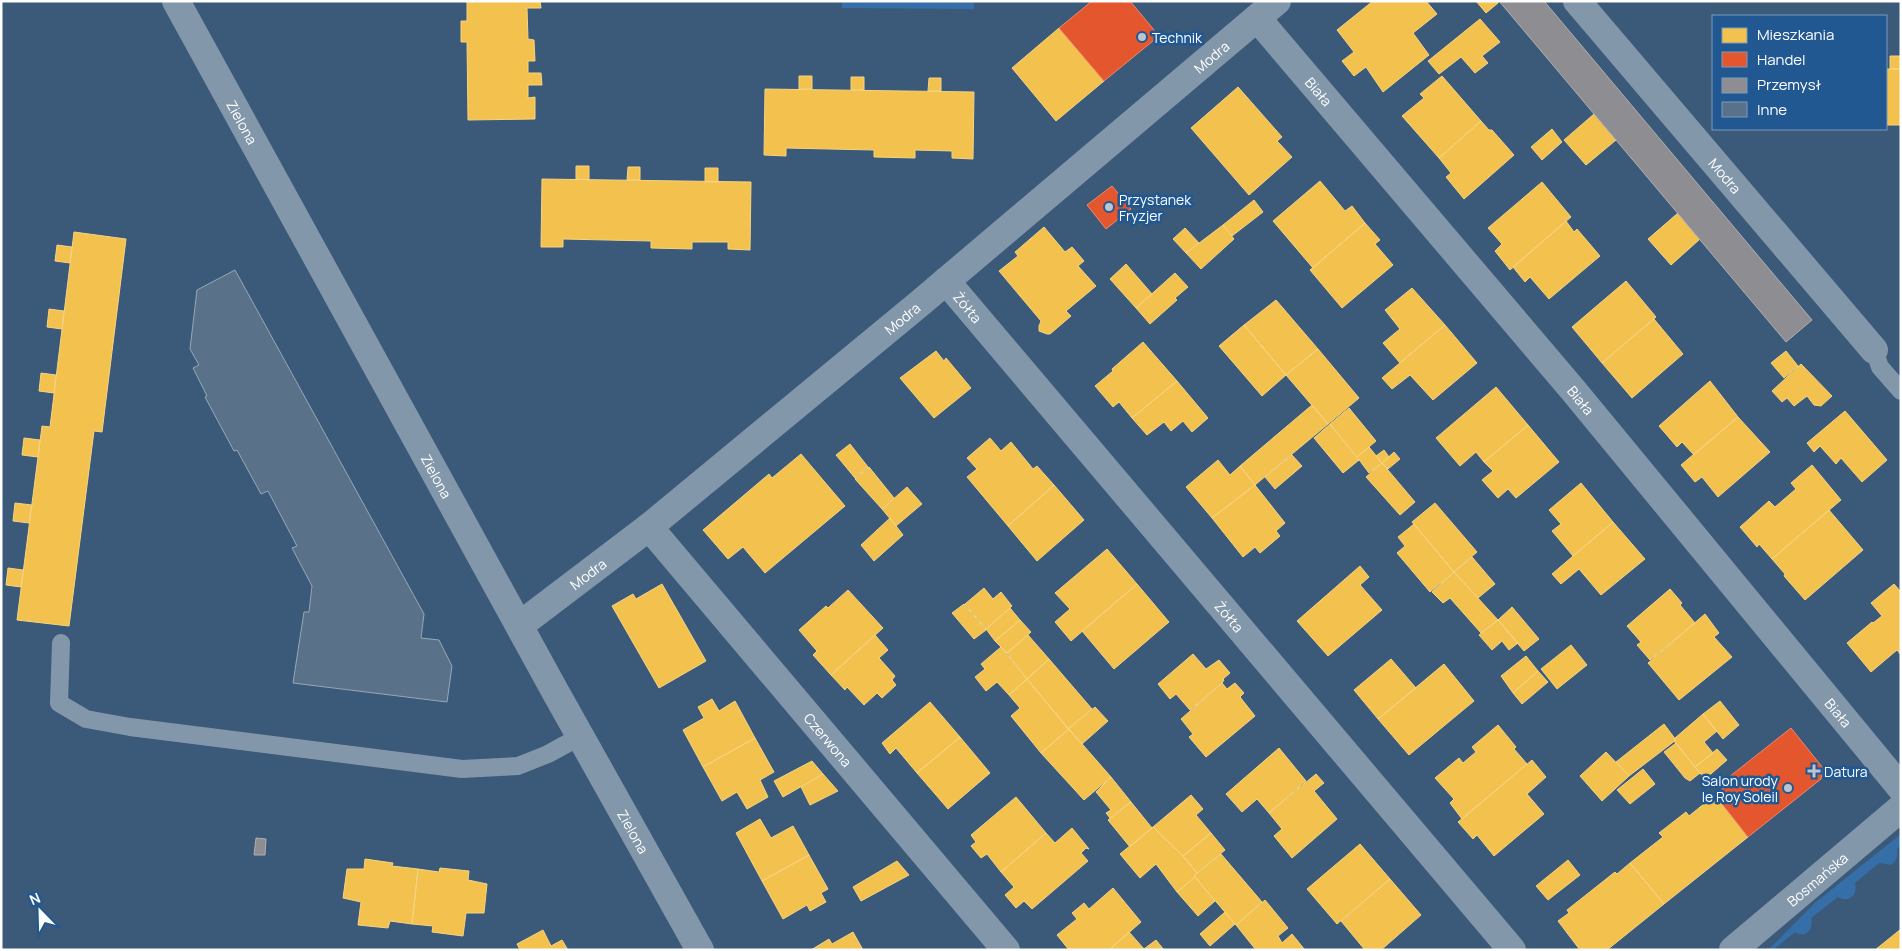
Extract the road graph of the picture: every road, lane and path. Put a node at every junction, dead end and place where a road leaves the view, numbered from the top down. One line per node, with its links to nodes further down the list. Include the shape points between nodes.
1 (176, 1): 9 (street, Zielona)
2 (1277, 1): 4 (street, Modra)
3 (1577, 1): 6 (street, Modra)
4 (1257, 18): 5 (street, Modra); 12 (street, Biała, via 1567,382)
5 (946, 282): 8 (street, Modra); 16 (street, Żółta)
6 (1874, 350): 7 (lane, via 1880,367)
7 (1901, 391)
8 (649, 527): 9 (street, Modra); 15 (street, Czerwona)
9 (520, 625): 11 (street, Zielona)
10 (61, 643): 11 (lane, via 59,703 86,719 130,728 462,769 518,766)
11 (581, 736): 14 (street, Zielona)
12 (1901, 788)
13 (1901, 808): 17 (street, Bosmańska)
14 (700, 950)
15 (1006, 950)
16 (1512, 950)
17 (1733, 950)

